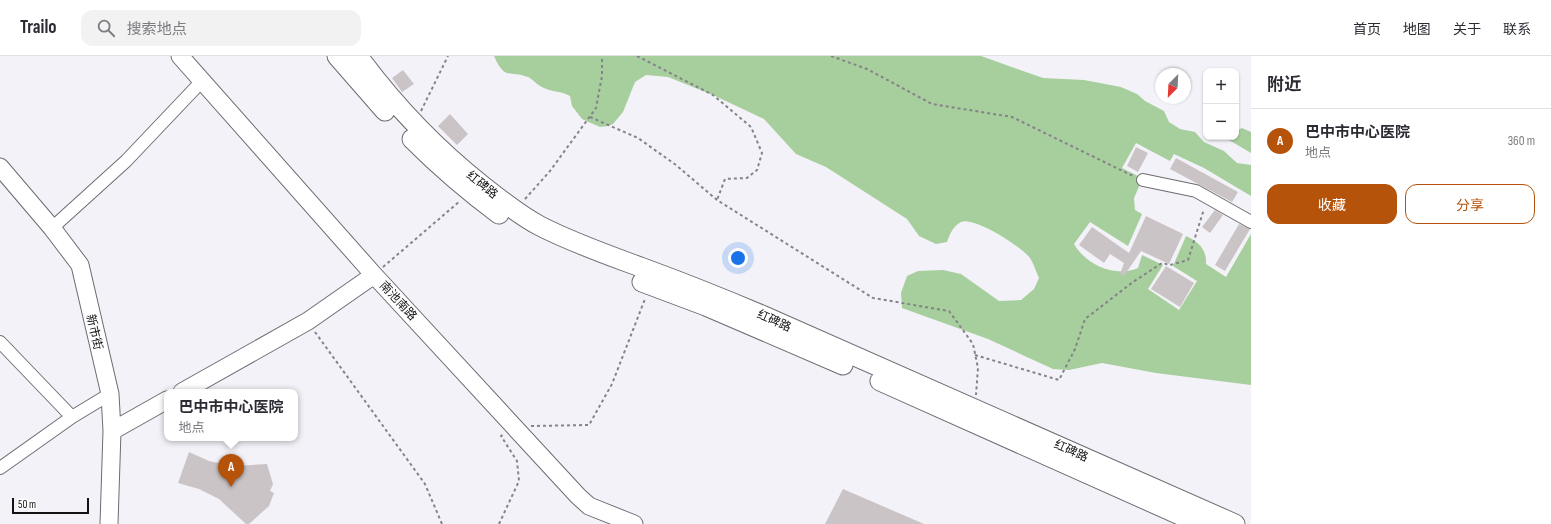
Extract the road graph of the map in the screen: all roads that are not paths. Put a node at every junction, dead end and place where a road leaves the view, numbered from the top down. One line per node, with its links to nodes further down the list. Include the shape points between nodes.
1 (180, 56): 4 (street, 南池南路)
2 (338, 56): 19 (main road, via 407,135 470,192 513,224 542,240 850,368)
3 (358, 56): 20 (main road, 红碑路, via 383,90 414,124 465,172 516,211 564,237 708,292)
4 (202, 81): 8 (street, via 126,161); 9 (street, 南池南路)
5 (0, 167): 8 (street, 新市街)
6 (1143, 180): 7 (street, via 1196,191)
7 (1251, 222)
8 (52, 228): 12 (street, 新市街, via 80,265)
9 (374, 275): 11 (street, via 308,321); 18 (street, 南池南路, via 589,506)
10 (0, 342): 14 (street)
11 (187, 389)
12 (110, 394): 14 (street); 15 (street, 新市街)
13 (164, 402): 15 (street)
14 (72, 417): 16 (street)
15 (112, 431): 17 (street, 新市街)
16 (0, 468)
17 (109, 524)
18 (634, 524)
19 (1200, 524)
20 (1235, 524)

